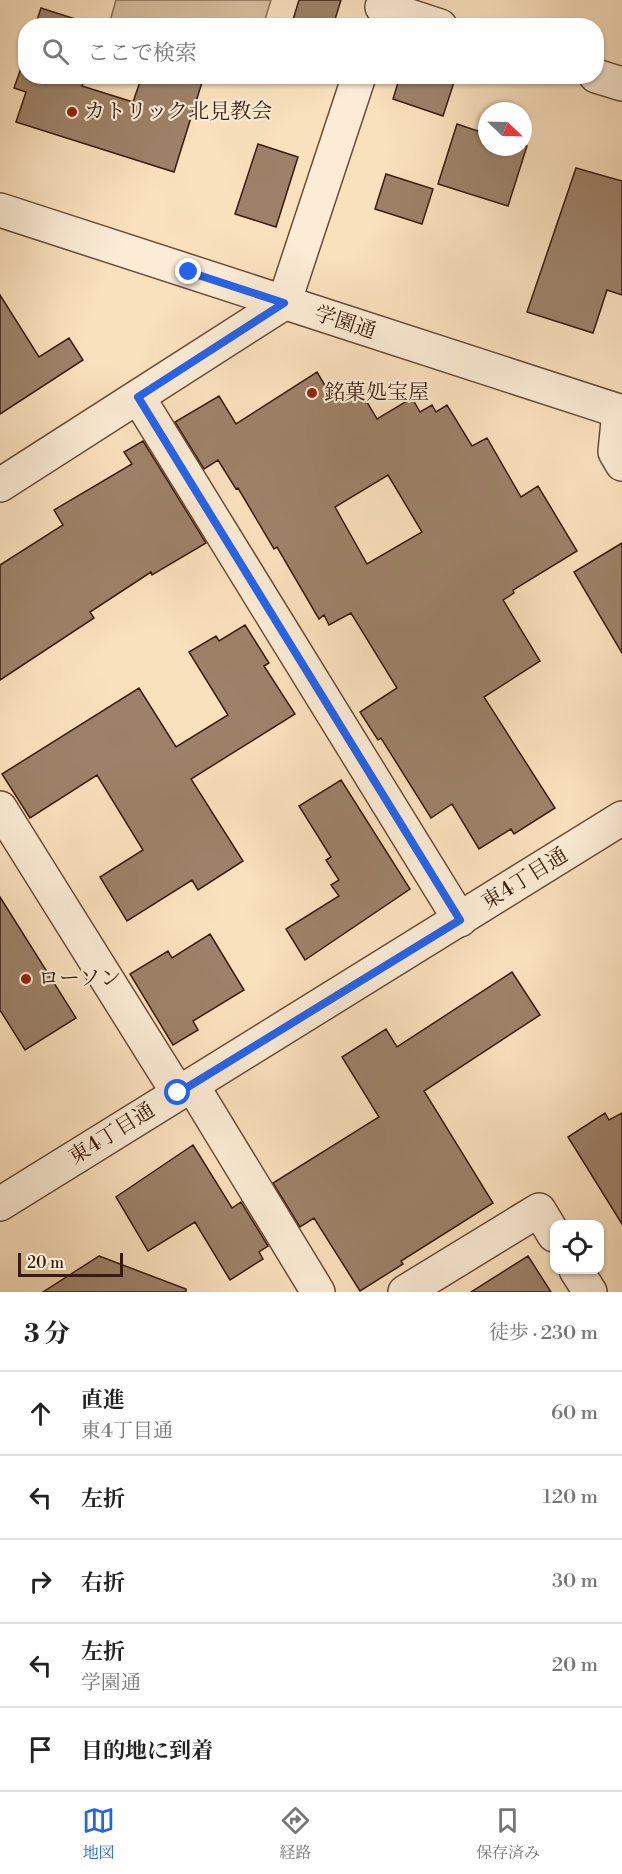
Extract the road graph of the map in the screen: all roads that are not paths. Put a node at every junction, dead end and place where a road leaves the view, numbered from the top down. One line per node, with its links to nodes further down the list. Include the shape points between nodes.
1 (380, 11): 2 (street)
2 (408, 18)
3 (604, 78): 5 (street)
4 (356, 84): 7 (street)
5 (622, 84)
6 (0, 210): 7 (street, 学園通)
7 (284, 303): 8 (street); 9 (street, 学園通)
8 (138, 397): 11 (street); 14 (street)
9 (620, 412): 10 (street, via 615,452)
10 (622, 464)
11 (0, 485)
12 (0, 808): 15 (street)
13 (622, 818): 14 (street, 東4丁目通)
14 (460, 920): 15 (street, 東4丁目通)
15 (185, 1089): 16 (street, 東4丁目通); 19 (street)
16 (0, 1204)
17 (550, 1226): 20 (street, via 539,1210)
18 (579, 1274): 21 (street)
19 (318, 1292)
20 (405, 1292)
21 (590, 1292)

